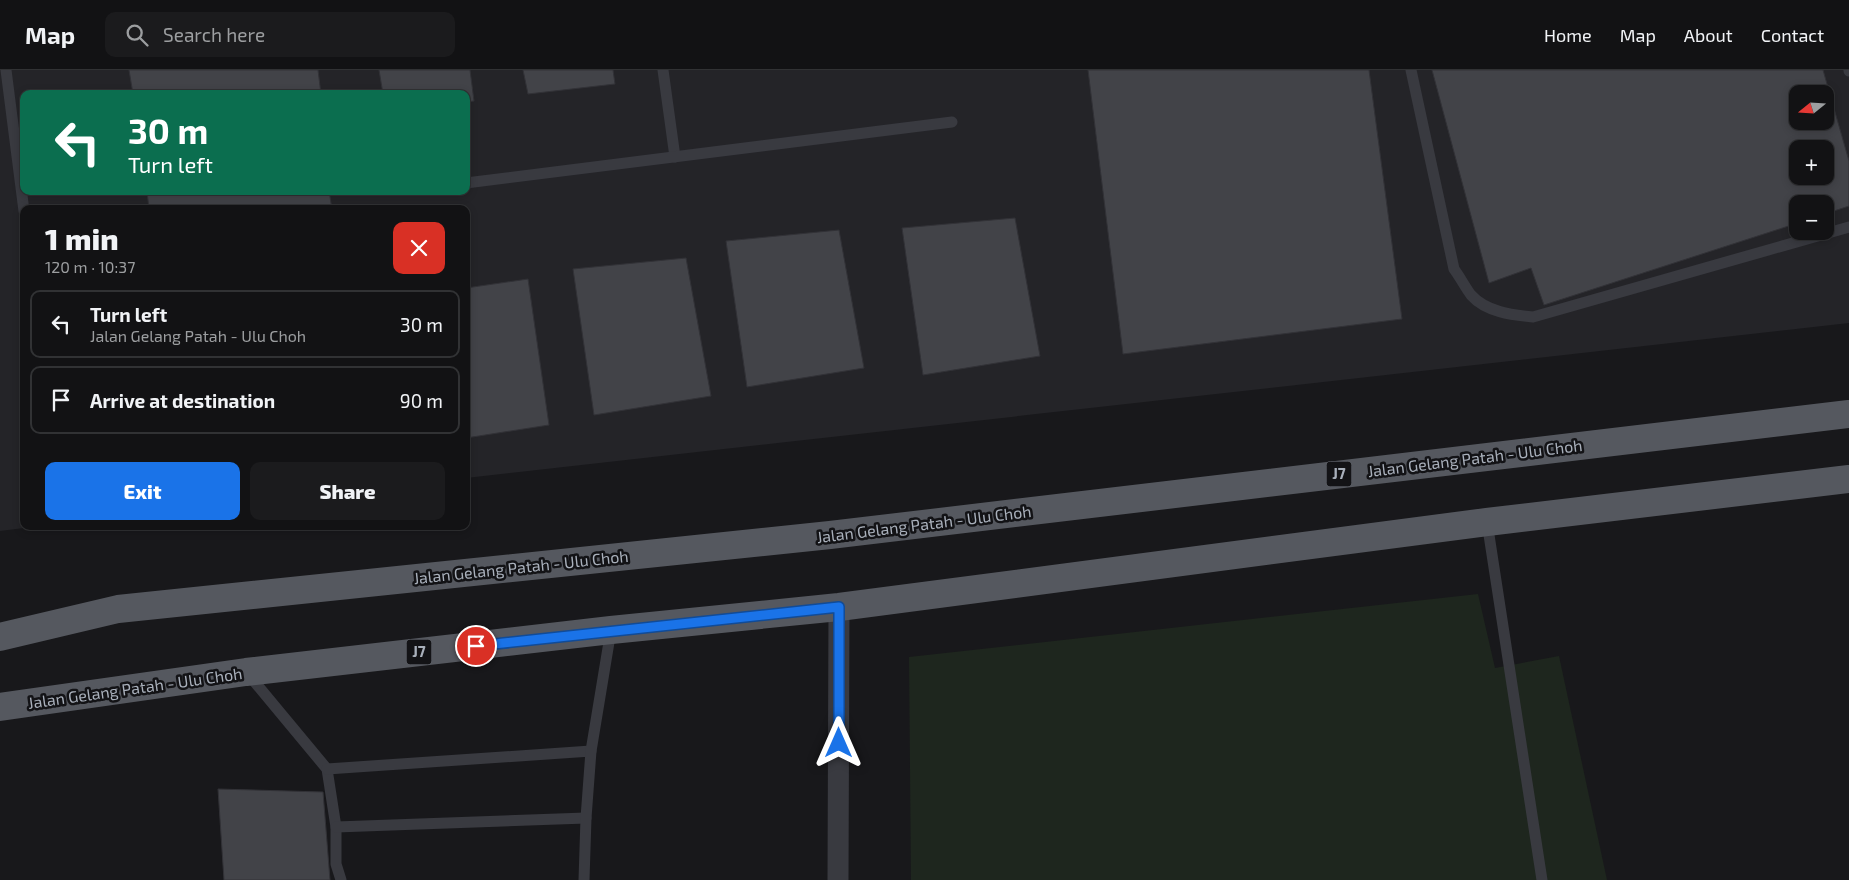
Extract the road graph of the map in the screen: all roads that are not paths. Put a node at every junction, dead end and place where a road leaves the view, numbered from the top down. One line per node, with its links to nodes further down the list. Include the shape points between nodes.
1 (6, 70): 6 (lane)
2 (663, 70): 5 (lane)
3 (1411, 70): 8 (lane, via 1454,269 1472,296 1490,308 1510,315 1533,317)
4 (952, 122): 5 (lane)
5 (675, 157): 7 (lane)
6 (20, 180)
7 (470, 183)
8 (1849, 227)
9 (1849, 414): 14 (main road, Jalan Gelang Patah - Ulu Choh / J7, via 830,535 118,609)
10 (1849, 479): 11 (main road, Jalan Gelang Patah - Ulu Choh / J7)
11 (1487, 522): 12 (main road, Jalan Gelang Patah - Ulu Choh / J7); 24 (lane)
12 (839, 607): 13 (main road, Jalan Gelang Patah - Ulu Choh / J7); 23 (street)
13 (611, 630): 15 (main road, Jalan Gelang Patah - Ulu Choh / J7); 17 (lane)
14 (0, 637)
15 (246, 672): 16 (main road, Jalan Gelang Patah - Ulu Choh / J7); 18 (lane)
16 (0, 707)
17 (591, 751): 18 (lane); 19 (lane)
18 (327, 770): 20 (lane)
19 (586, 818): 20 (lane); 22 (lane)
20 (336, 827): 21 (lane, via 336,864)
21 (341, 880)
22 (584, 880)
23 (838, 880)
24 (1542, 880)

